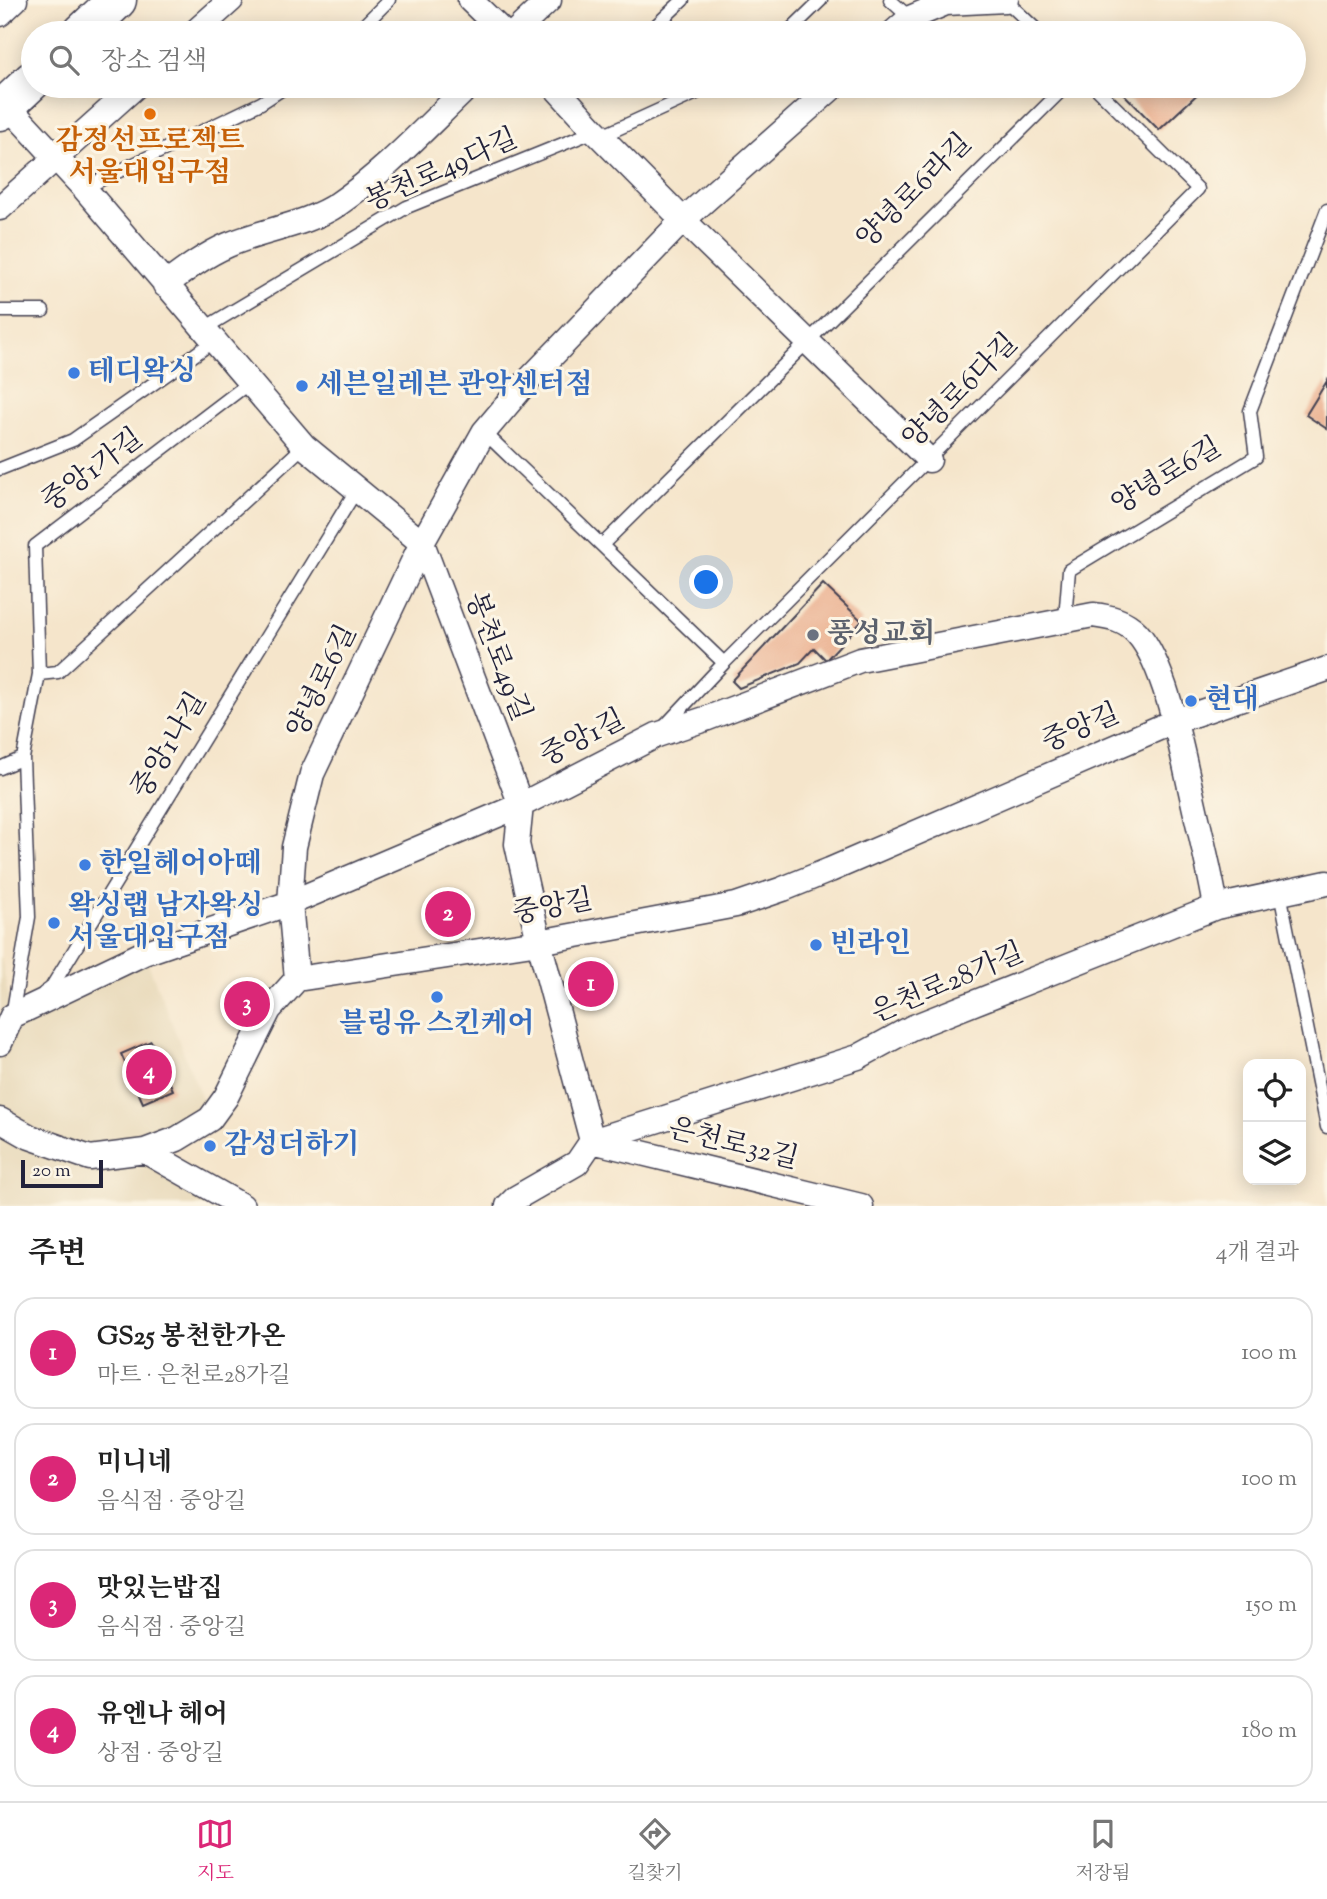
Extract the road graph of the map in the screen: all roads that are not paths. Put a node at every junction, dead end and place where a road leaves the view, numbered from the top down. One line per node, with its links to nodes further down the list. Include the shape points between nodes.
1 (15, 0): 12 (street)
2 (117, 0): 13 (main road)
3 (231, 0): 14 (street)
4 (389, 0): 15 (lane)
5 (470, 0): 16 (street)
6 (549, 0): 17 (street)
7 (683, 0): 18 (lane)
8 (821, 0): 19 (lane)
9 (890, 0): 20 (lane)
10 (1006, 0): 11 (street); 22 (lane)
11 (945, 1): 21 (street)
12 (0, 14)
13 (95, 21)
14 (207, 21)
15 (368, 21)
16 (492, 21)
17 (527, 21)
18 (661, 21)
19 (800, 21)
20 (899, 21)
21 (910, 21)
22 (1028, 21)
23 (123, 98): 33 (street)
24 (269, 98): 34 (lane)
25 (456, 98): 38 (street, via 337,205 228,245 192,264)
26 (571, 98): 32 (street)
27 (686, 98): 32 (lane, 봉천로49다길, via 604,135)
28 (820, 98): 37 (street, 양녕로6길)
29 (1054, 98): 42 (lane, 양녕로6라길)
30 (1106, 98): 46 (lane, 양녕로6다길, via 1198,188)
31 (13, 99): 33 (street, 봉천로49길)
32 (595, 131): 37 (street); 41 (lane, 봉천로49다길, via 407,207)
33 (55, 159): 34 (street, 봉천로49길); 35 (street)
34 (84, 188): 38 (street, 봉천로49길)
35 (0, 208)
36 (1327, 210): 51 (lane, 양녕로6길, via 1250,411 1256,457 1069,570)
37 (683, 220): 42 (street); 44 (street, 양녕로6길)
38 (166, 285): 41 (street, 봉천로49길)
39 (0, 311): 40 (lane)
40 (43, 311)
41 (209, 335): 43 (street, 봉천로49길); 47 (lane, via 73,440)
42 (806, 341): 46 (street); 50 (lane, 양녕로6라길)
43 (248, 383): 45 (street, 봉천로49길); 54 (lane, 중앙1가길, via 35,546)
44 (484, 432): 49 (street, 양녕로6길); 50 (lane)
45 (304, 446): 48 (street, 봉천로49길); 54 (lane, via 58,673)
46 (929, 460): 52 (lane, 양녕로6다길)
47 (0, 469)
48 (357, 489): 49 (street, 봉천로49길); 66 (lane, 중앙1나길, via 51,988)
49 (422, 543): 59 (street, 봉천로49길); 62 (street, 양녕로6길, via 312,774 294,847)
50 (602, 545): 52 (lane)
51 (1065, 620): 55 (street, 중앙1길, via 1105,616 1132,628 1149,651); 56 (street, 중앙1길, via 860,660)
52 (724, 663): 56 (lane, 양녕로6다길)
53 (1327, 669): 55 (street, 중앙길)
54 (39, 674): 57 (lane, 중앙1가길)
55 (1175, 721): 63 (street); 64 (street, 중앙길, via 783,889 736,905)
56 (657, 735): 59 (street, 중앙1길)
57 (23, 758): 58 (lane); 66 (lane, 중앙1가길, via 29,916)
58 (0, 768)
59 (521, 805): 62 (street, 중앙1길); 64 (street, 봉천로49길, via 517,844)
60 (1327, 883): 61 (street, 은천로28가길)
61 (1280, 893): 63 (street, 은천로28가길); 69 (lane)
62 (290, 902): 65 (street, 양녕로6길); 66 (street, 중앙1길, via 144,953)
63 (1216, 907): 70 (street, 은천로28가길, via 911,1028 858,1057)
64 (539, 942): 65 (street, 중앙길); 70 (street)
65 (297, 979): 71 (street, via 269,1010 226,1097 210,1119)
66 (12, 1016): 67 (street)
67 (0, 1043)
68 (0, 1120): 71 (street, via 30,1137 90,1158)
69 (1327, 1127)
70 (592, 1141): 73 (street, via 577,1163); 74 (street, 은천로32길)
71 (145, 1151): 72 (street)
72 (242, 1206)
73 (508, 1206)
74 (861, 1206)

